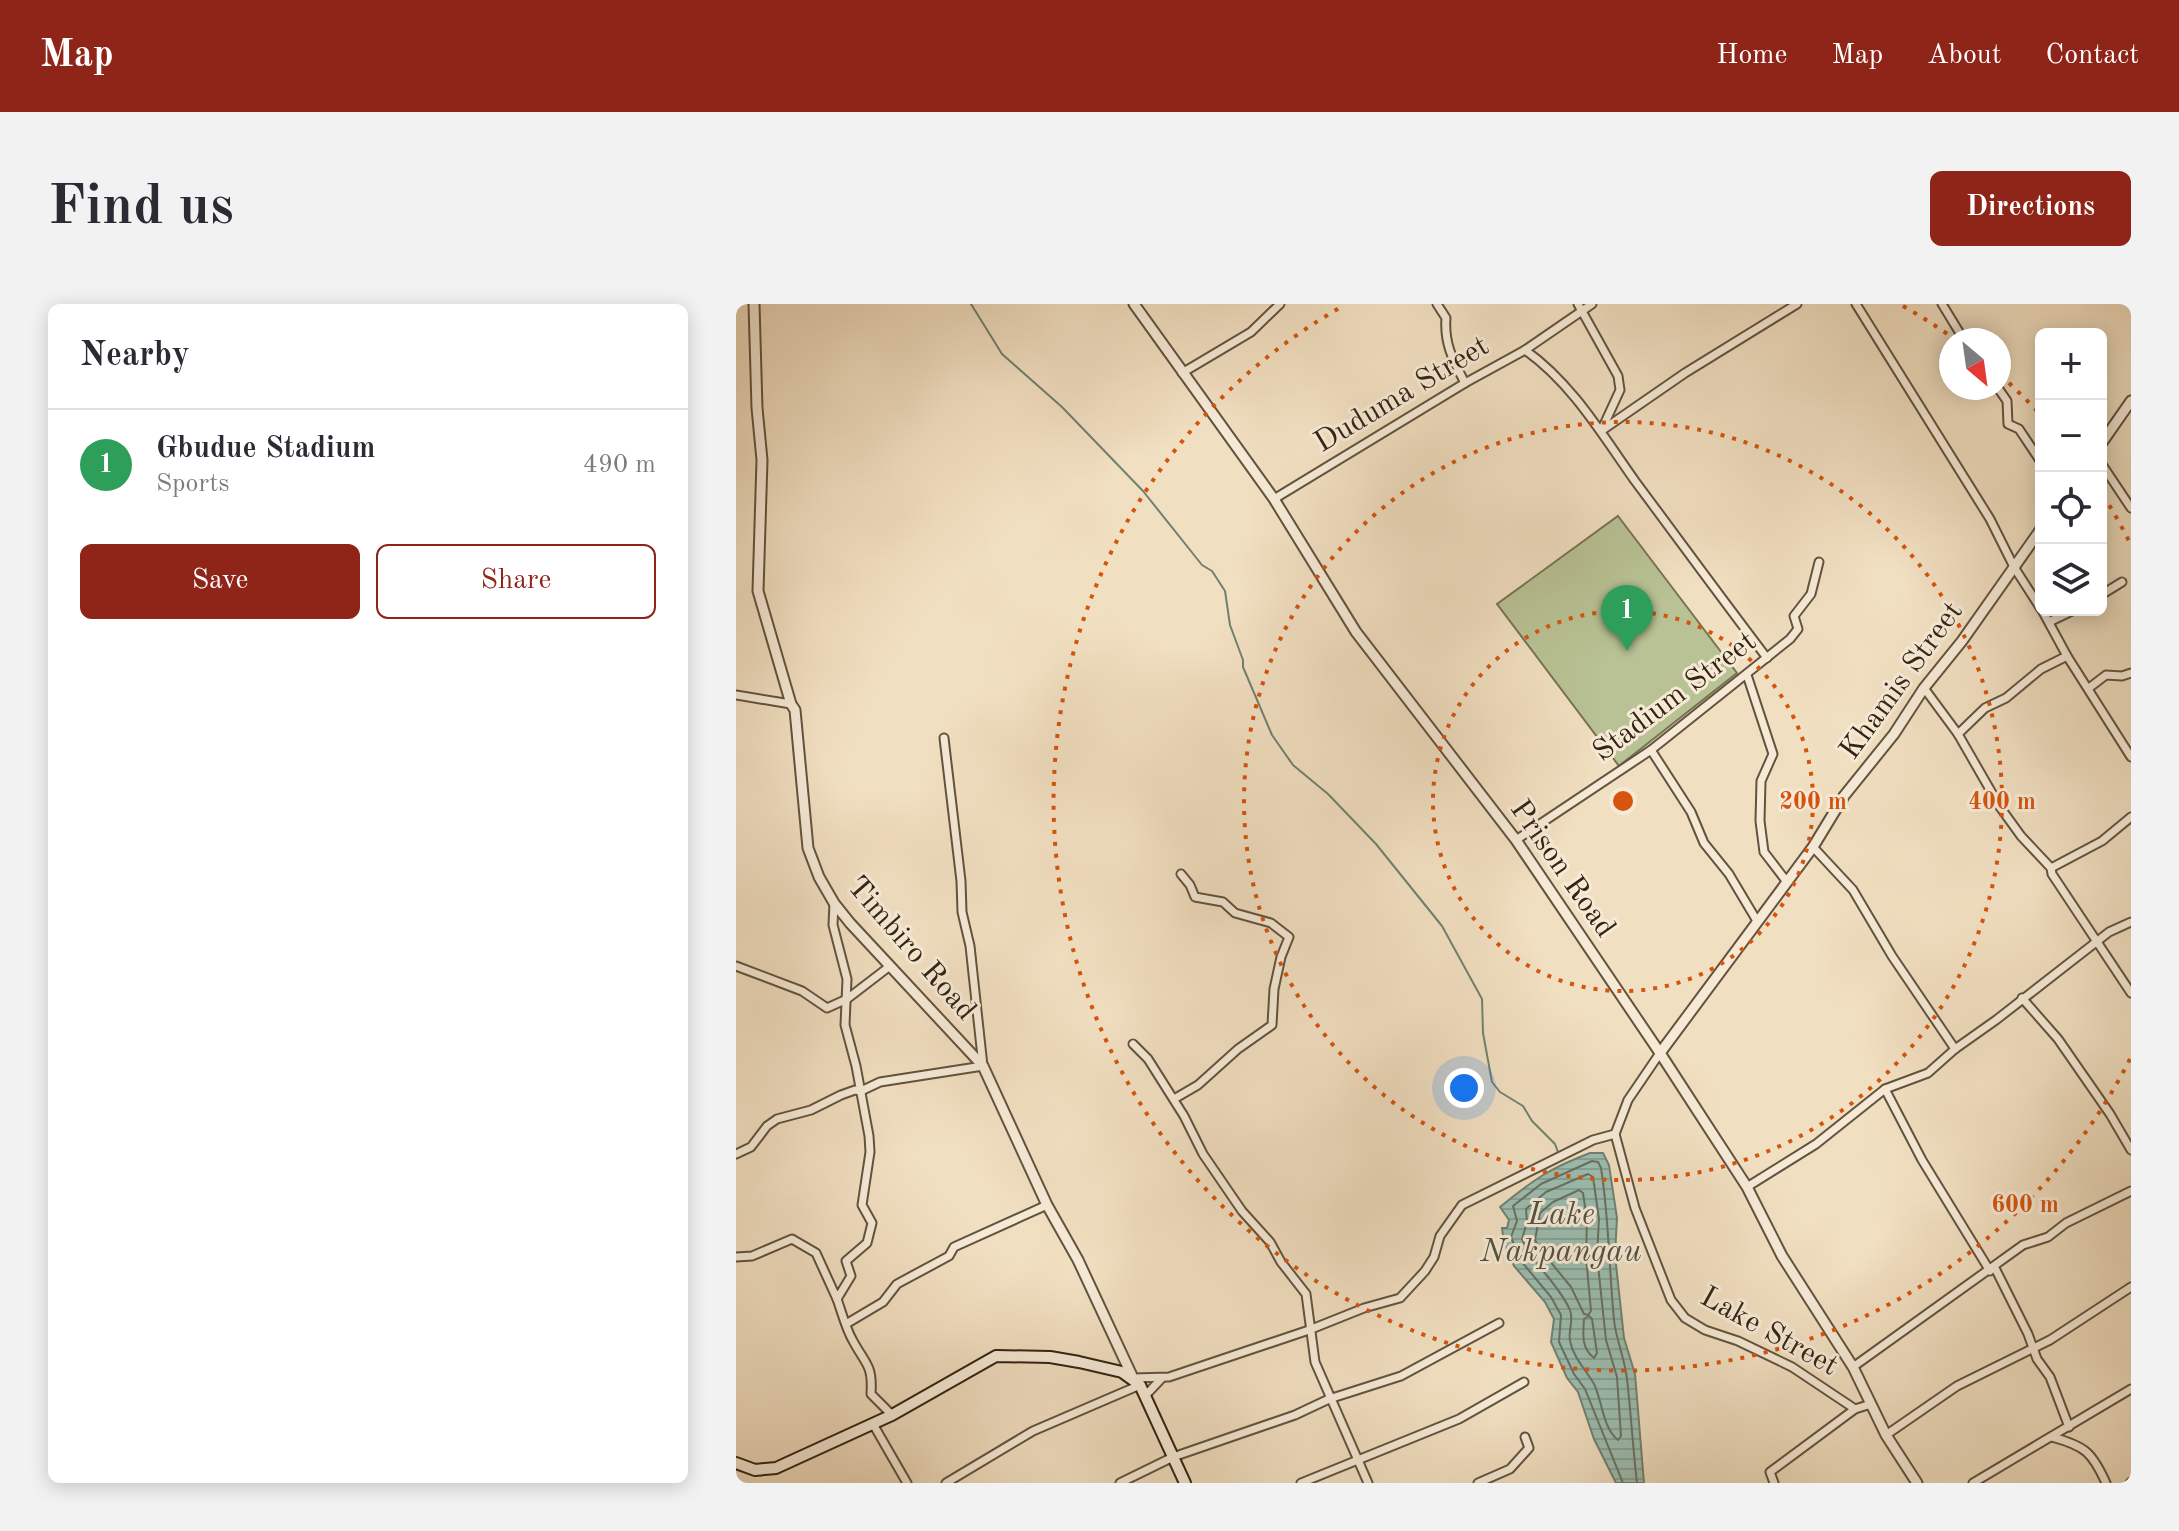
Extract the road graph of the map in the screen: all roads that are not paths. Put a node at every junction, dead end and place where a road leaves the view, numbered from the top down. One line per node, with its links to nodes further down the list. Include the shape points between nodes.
1 (754, 304): 38 (street, Timbiro Road, via 762,460 758,591)
2 (1134, 304): 12 (street, Prison Road)
3 (1280, 304): 12 (street, via 1251,332)
4 (1437, 304): 13 (street, via 1446,318 1449,353)
5 (1592, 304): 9 (street, Duduma Street)
6 (1797, 304): 16 (street)
7 (1856, 304): 24 (street, via 1990,519)
8 (1942, 304): 10 (street)
9 (1580, 307): 11 (street, Duduma Street); 16 (street, via 1618,376 1620,390)
10 (1957, 328)
11 (1525, 350): 13 (street, Duduma Street); 16 (street)
12 (1182, 373): 20 (street, Prison Road)
13 (1465, 383): 20 (street, Duduma Street)
14 (2006, 400): 18 (street, via 2008,424 2019,429)
15 (2131, 401): 17 (street)
16 (1601, 431): 32 (street)
17 (2107, 435)
18 (2035, 453)
19 (2107, 472): 21 (street)
20 (1274, 499): 44 (street, Prison Road, via 1356,632)
21 (2131, 508)
22 (2035, 537): 24 (street, Khamis Street)
23 (1819, 562): 32 (street, Stadium Street, via 1811,594 1794,616 1795,635)
24 (2014, 567): 27 (street); 35 (street, Khamis Street)
25 (2122, 582): 26 (street)
26 (2107, 591)
27 (2035, 600)
28 (2045, 616): 30 (street)
29 (2062, 616): 30 (street)
30 (2049, 622): 31 (street)
31 (2067, 656): 36 (street); 39 (street, via 1985,708)
32 (1767, 658): 34 (street, Stadium Street)
33 (2131, 673): 36 (street, via 2106,675)
34 (1747, 675): 41 (street, Stadium Street); 48 (street, via 1773,754 1761,781 1764,852)
35 (1924, 688): 39 (street); 45 (street, Khamis Street)
36 (2089, 688): 42 (street)
37 (736, 695): 38 (street)
38 (791, 704): 49 (street, Timbiro Road, via 808,848)
39 (1958, 734): 46 (street, via 2000,807)
40 (944, 738): 61 (street)
41 (1651, 750): 44 (street, Stadium Street); 50 (street)
42 (2131, 757)
43 (2131, 817): 46 (street, via 2102,841)
44 (1516, 840): 60 (street, Prison Road)
45 (1813, 847): 48 (street, Khamis Street); 59 (street, via 1853,890)
46 (2051, 868): 52 (street)
47 (1181, 874): 64 (street, via 1195,897 1223,902 1235,913 1271,923 1289,937 1274,989 1272,1025)
48 (1787, 882): 50 (street, Khamis Street)
49 (834, 903): 54 (street, Timbiro Road); 57 (street)
50 (1757, 921): 60 (street, Khamis Street)
51 (2131, 922): 52 (street)
52 (2097, 941): 55 (street); 56 (street)
53 (736, 966): 57 (street, via 802,991 827,1008)
54 (890, 966): 57 (street); 61 (street, Timbiro Road)
55 (2131, 993)
56 (2022, 998): 59 (street); 66 (street, via 2058,1039)
57 (847, 999): 63 (street, via 845,1025)
58 (1133, 1044): 64 (street)
59 (1955, 1049): 62 (street, via 1928,1073)
60 (1660, 1053): 65 (street, via 1628,1100); 68 (street, Prison Road)
61 (983, 1066): 63 (street, via 880,1082); 70 (street, Timbiro Road)
62 (1885, 1089): 68 (street, via 1816,1144); 72 (street, via 1922,1160)
63 (861, 1091): 67 (street, via 777,1119 751,1147); 74 (street, via 870,1152 862,1205 872,1223 867,1243 846,1261 851,1276)
64 (1174, 1099): 77 (street, via 1234,1200 1306,1294)
65 (1615, 1134): 77 (street, via 1462,1205 1440,1236 1425,1271 1400,1298); 86 (street, Lake Street, via 1657,1267 1685,1318 1792,1367)
66 (2131, 1150)
67 (736, 1154)
68 (1747, 1187): 79 (street, Prison Road, via 1782,1256)
69 (2131, 1191): 72 (street, via 2048,1237 2023,1245)
70 (1047, 1205): 76 (street, via 954,1247 949,1256 897,1284 883,1302); 82 (street, Timbiro Road)
71 (736, 1257): 74 (street, via 792,1239 816,1253)
72 (1993, 1269): 78 (street); 79 (street)
73 (2131, 1287): 78 (street)
74 (837, 1299): 76 (street)
75 (1499, 1323): 84 (street, via 1401,1376)
76 (846, 1324): 87 (street, via 866,1358 871,1394)
77 (1309, 1330): 80 (street); 84 (street)
78 (2033, 1348): 89 (street); 90 (street, via 1957,1386)
79 (1853, 1367): 85 (street, Prison Road)
80 (1161, 1379): 82 (street); 82 (street)
81 (1524, 1382): 94 (street, via 1459,1419)
82 (1139, 1387): 87 (main road, via 1122,1372 1064,1359 996,1356); 93 (main road, Timbiro Road); 97 (street, via 1033,1431)
83 (2131, 1389): 89 (street)
84 (1329, 1399): 93 (street); 94 (street)
85 (1871, 1404): 86 (street, Lake Street); 90 (street, Prison Road)
86 (1855, 1409): 103 (street, via 1770,1472)
87 (892, 1415): 88 (main road)
88 (873, 1424): 95 (main road, via 776,1468 755,1470); 96 (street)
89 (2069, 1427): 92 (street)
90 (1886, 1435): 104 (street, Prison Road)
91 (1525, 1437): 102 (street, via 1529,1448 1510,1469)
92 (2052, 1437): 105 (street); 106 (street, via 2087,1450)
93 (1173, 1457): 98 (street); 99 (main road, Timbiro Road)
94 (1358, 1458): 100 (street); 101 (street)
95 (736, 1463)
96 (907, 1483)
97 (946, 1483)
98 (1120, 1483)
99 (1185, 1483)
100 (1301, 1483)
101 (1368, 1483)
102 (1478, 1483)
103 (1774, 1483)
104 (1917, 1483)
105 (1973, 1483)
106 (2106, 1483)

